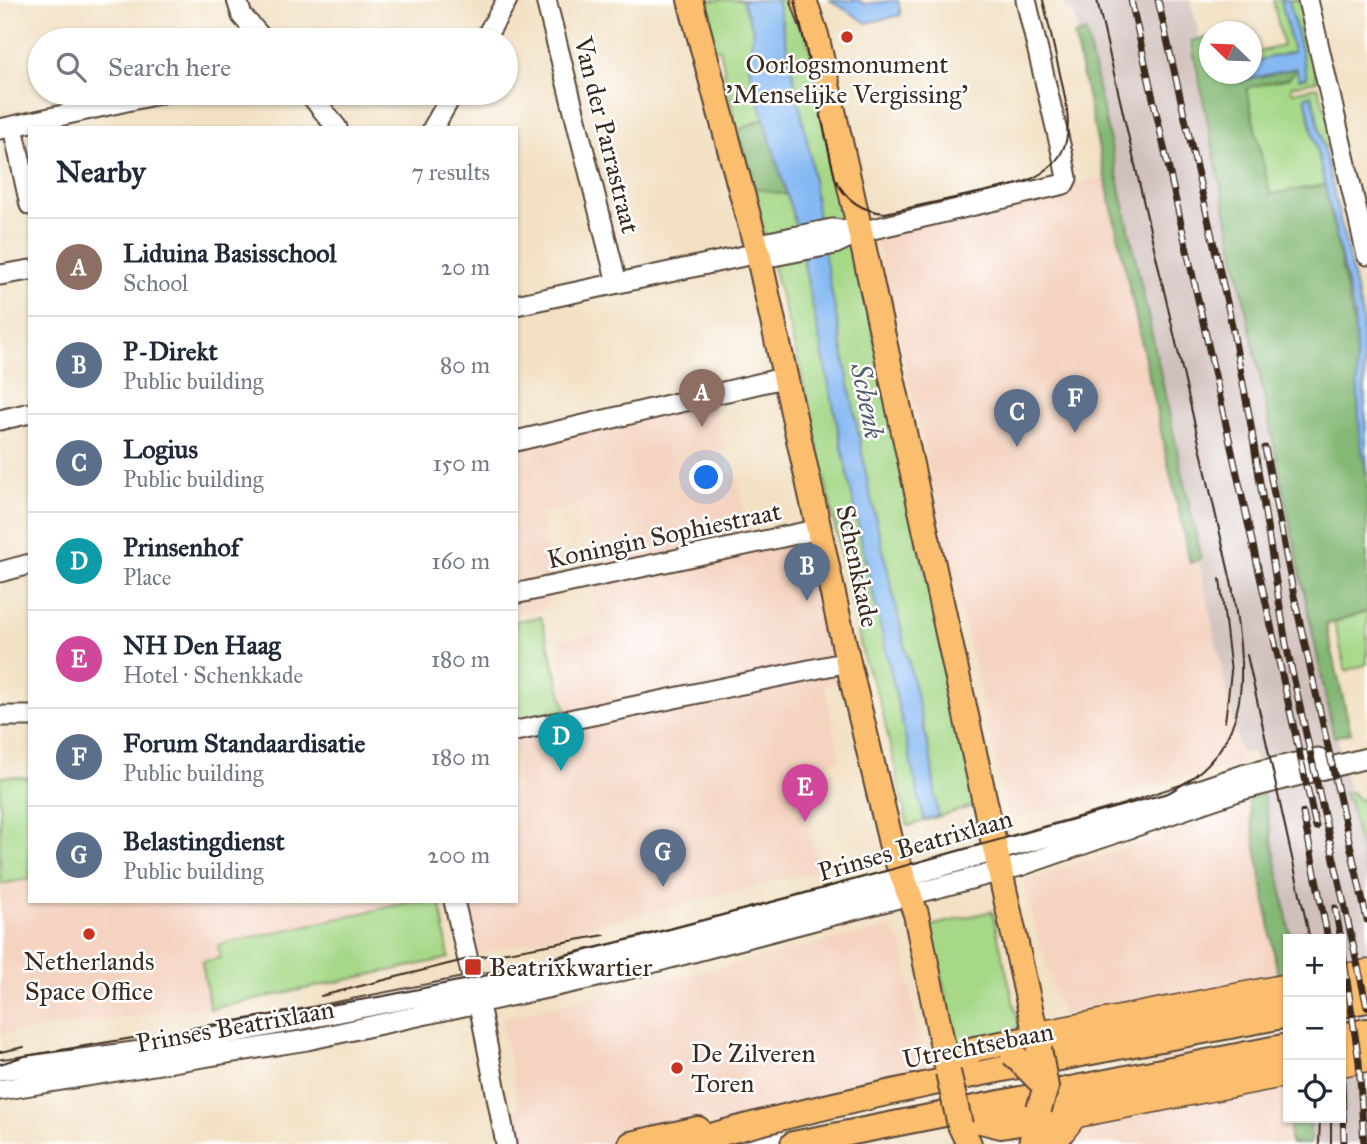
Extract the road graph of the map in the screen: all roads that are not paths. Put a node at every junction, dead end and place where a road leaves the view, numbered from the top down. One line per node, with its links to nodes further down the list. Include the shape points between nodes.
1 (237, 0): 8 (street, via 242,16)
2 (507, 0): 9 (street)
3 (545, 0): 22 (street, Van der Parrastraat)
4 (690, 0): 18 (main road, Schenkkade)
5 (804, 0): 17 (main road)
6 (1026, 0): 17 (street, via 1065,164 1064,184)
7 (1308, 0): 19 (street)
8 (253, 28)
9 (491, 28)
10 (109, 105): 15 (street)
11 (319, 105): 13 (street)
12 (446, 105): 14 (street)
13 (335, 126)
14 (434, 126)
15 (6, 128): 16 (street)
16 (28, 199)
17 (860, 232): 18 (street, via 797,244 764,258); 38 (main road)
18 (758, 253): 22 (street); 24 (main road, Schenkkade)
19 (1367, 255)
20 (28, 270): 21 (street)
21 (0, 275)
22 (617, 283): 23 (street)
23 (518, 305)
24 (787, 377): 27 (street); 28 (main road, Schenkkade)
25 (28, 413): 26 (street)
26 (0, 419)
27 (518, 441)
28 (820, 530): 31 (street, Koningin Sophiestraat); 32 (main road, Schenkkade)
29 (28, 565): 30 (street)
30 (0, 572)
31 (519, 593)
32 (848, 662): 35 (street); 39 (main road, Schenkkade)
33 (0, 716): 34 (street)
34 (28, 716)
35 (518, 731)
36 (1367, 746): 38 (street, Prinses Beatrixlaan, via 1246,774)
37 (1367, 758): 38 (street, Prinses Beatrixlaan, via 1241,790 1136,828)
38 (998, 860): 39 (street, Prinses Beatrixlaan); 50 (main road)
39 (905, 887): 44 (street, Prinses Beatrixlaan, via 644,947); 55 (main road, Schenkkade, via 916,914)
40 (454, 903): 44 (street)
41 (1367, 975): 42 (highway)
42 (1346, 979)
43 (1283, 990): 50 (highway)
44 (476, 996): 56 (street, Prinses Beatrixlaan); 58 (street, Prinses Beatrixlaan, via 144,1069); 63 (street)
45 (1367, 1000): 46 (main road)
46 (1346, 1004)
47 (1283, 1016): 59 (main road, Utrechtsebaan)
48 (1367, 1031): 49 (main road)
49 (1346, 1035)
50 (1038, 1043): 52 (main road); 60 (main road, bridge)
51 (1283, 1047): 62 (main road)
52 (1006, 1049): 55 (main road, via 974,1049); 60 (main road, bridge)
53 (1367, 1056): 54 (highway)
54 (1346, 1060)
55 (950, 1068): 61 (main road, Schenkkade, bridge, via 954,1099)
56 (0, 1070)
57 (1283, 1072): 60 (highway)
58 (0, 1090)
59 (768, 1119): 64 (main road); 65 (main road, Utrechtsebaan)
60 (1052, 1120): 61 (main road)
61 (970, 1130)
62 (814, 1141): 66 (main road)
63 (506, 1144)
64 (632, 1144)
65 (682, 1144)
66 (793, 1144)

